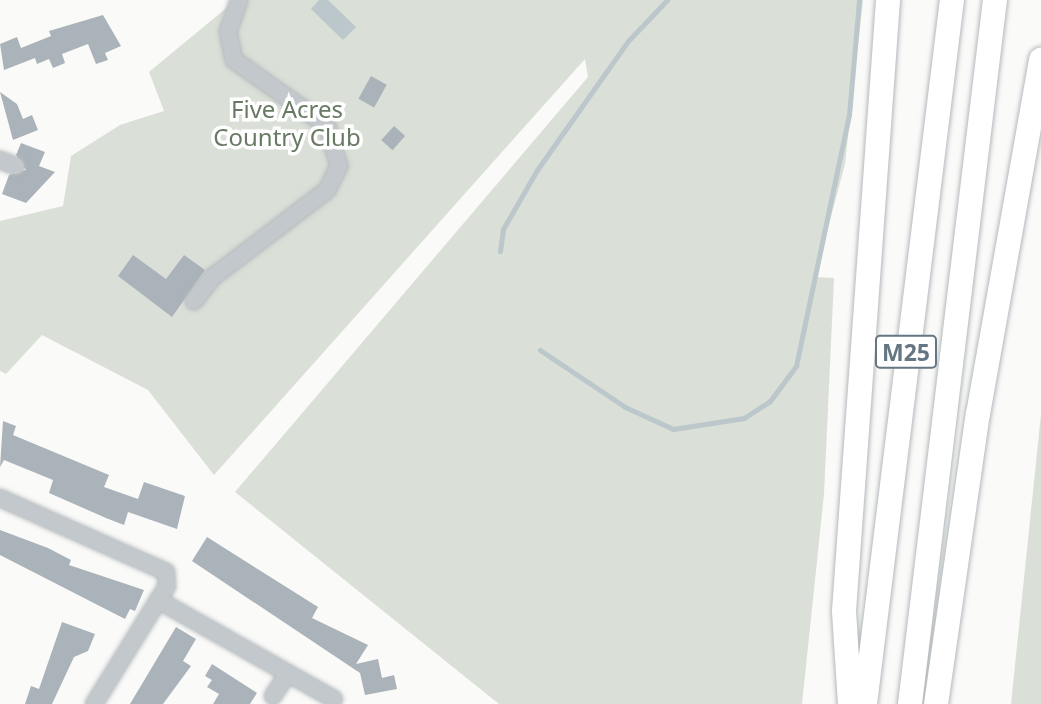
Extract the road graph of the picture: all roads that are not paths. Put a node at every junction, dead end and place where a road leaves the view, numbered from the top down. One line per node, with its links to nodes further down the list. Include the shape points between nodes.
1 (239, 0): 8 (street, via 228,32 234,60 327,126 339,166 327,190 213,277)
2 (888, 0): 15 (highway, M25, via 844,611)
3 (952, 0): 16 (highway, M25)
4 (995, 0): 17 (highway, M25)
5 (1041, 60): 18 (highway, via 978,414)
6 (0, 160): 7 (street)
7 (16, 166)
8 (194, 300)
9 (0, 498): 10 (street, via 162,568 169,578)
10 (158, 600): 11 (street); 14 (street)
11 (286, 676): 12 (street); 13 (street)
12 (273, 696)
13 (334, 699)
14 (94, 704)
15 (850, 704)
16 (864, 704)
17 (910, 704)
18 (936, 704)

